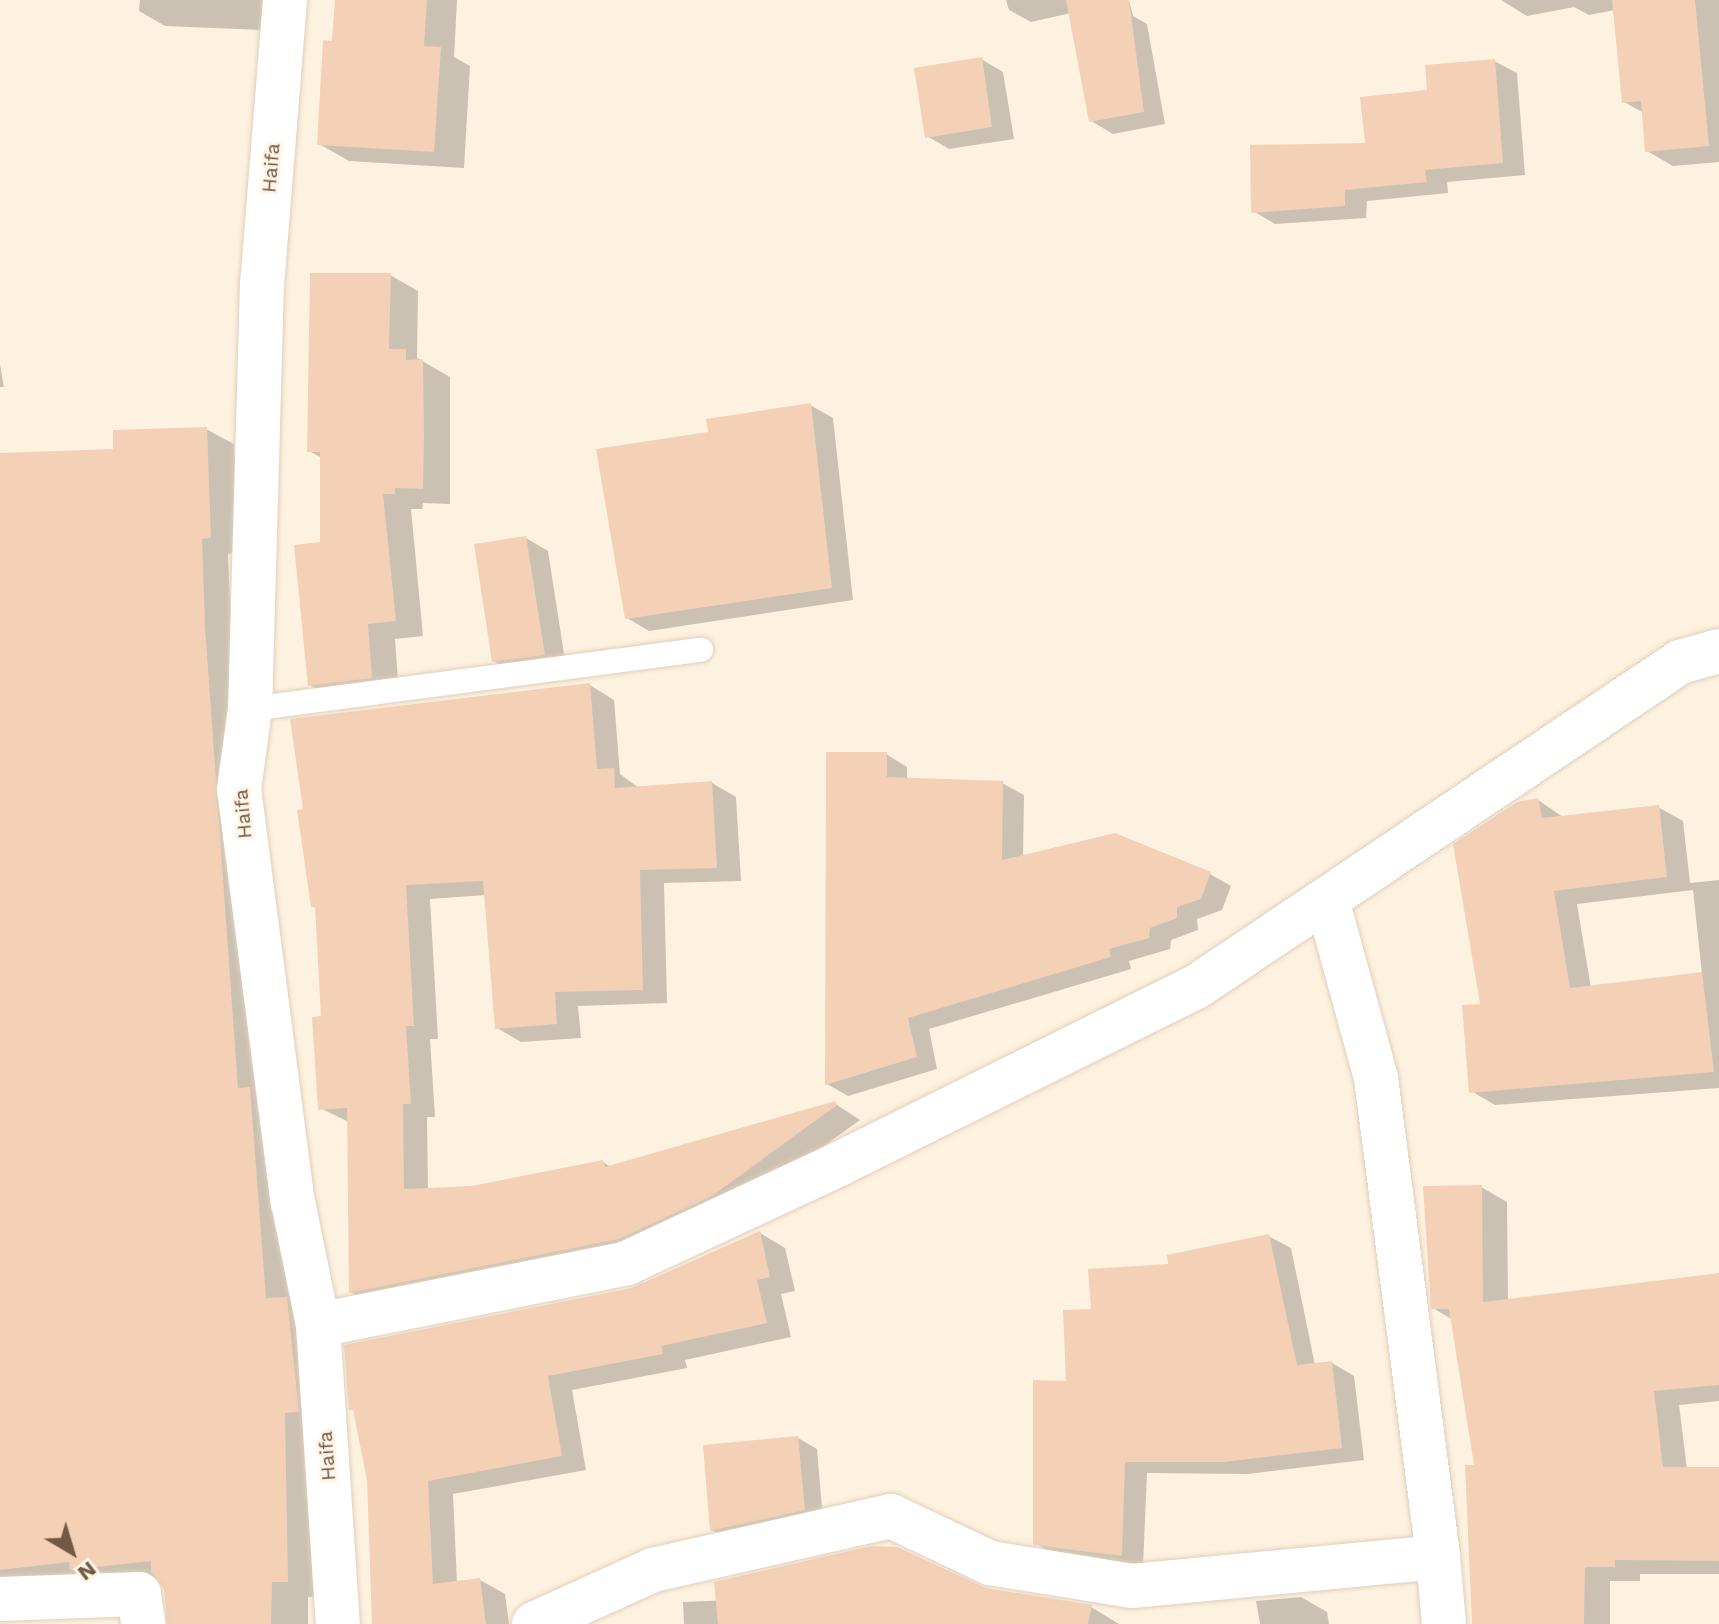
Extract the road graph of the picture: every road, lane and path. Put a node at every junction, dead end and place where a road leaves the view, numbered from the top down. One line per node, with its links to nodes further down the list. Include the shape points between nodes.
1 (285, 0): 4 (street, Haifa, via 262,283)
2 (701, 650): 4 (lane)
3 (1719, 651): 5 (street, via 1680,662)
4 (250, 709): 6 (street, Haifa, via 239,789 293,1202)
5 (1327, 900): 6 (street, via 1196,987 627,1263); 7 (street, via 1376,1078)
6 (318, 1325): 10 (street, Haifa)
7 (1438, 1557): 11 (street, via 1132,1586 990,1563 891,1516 653,1570); 12 (street)
8 (0, 1599): 9 (street, via 139,1594)
9 (143, 1624)
10 (338, 1624)
11 (534, 1624)
12 (1444, 1624)

